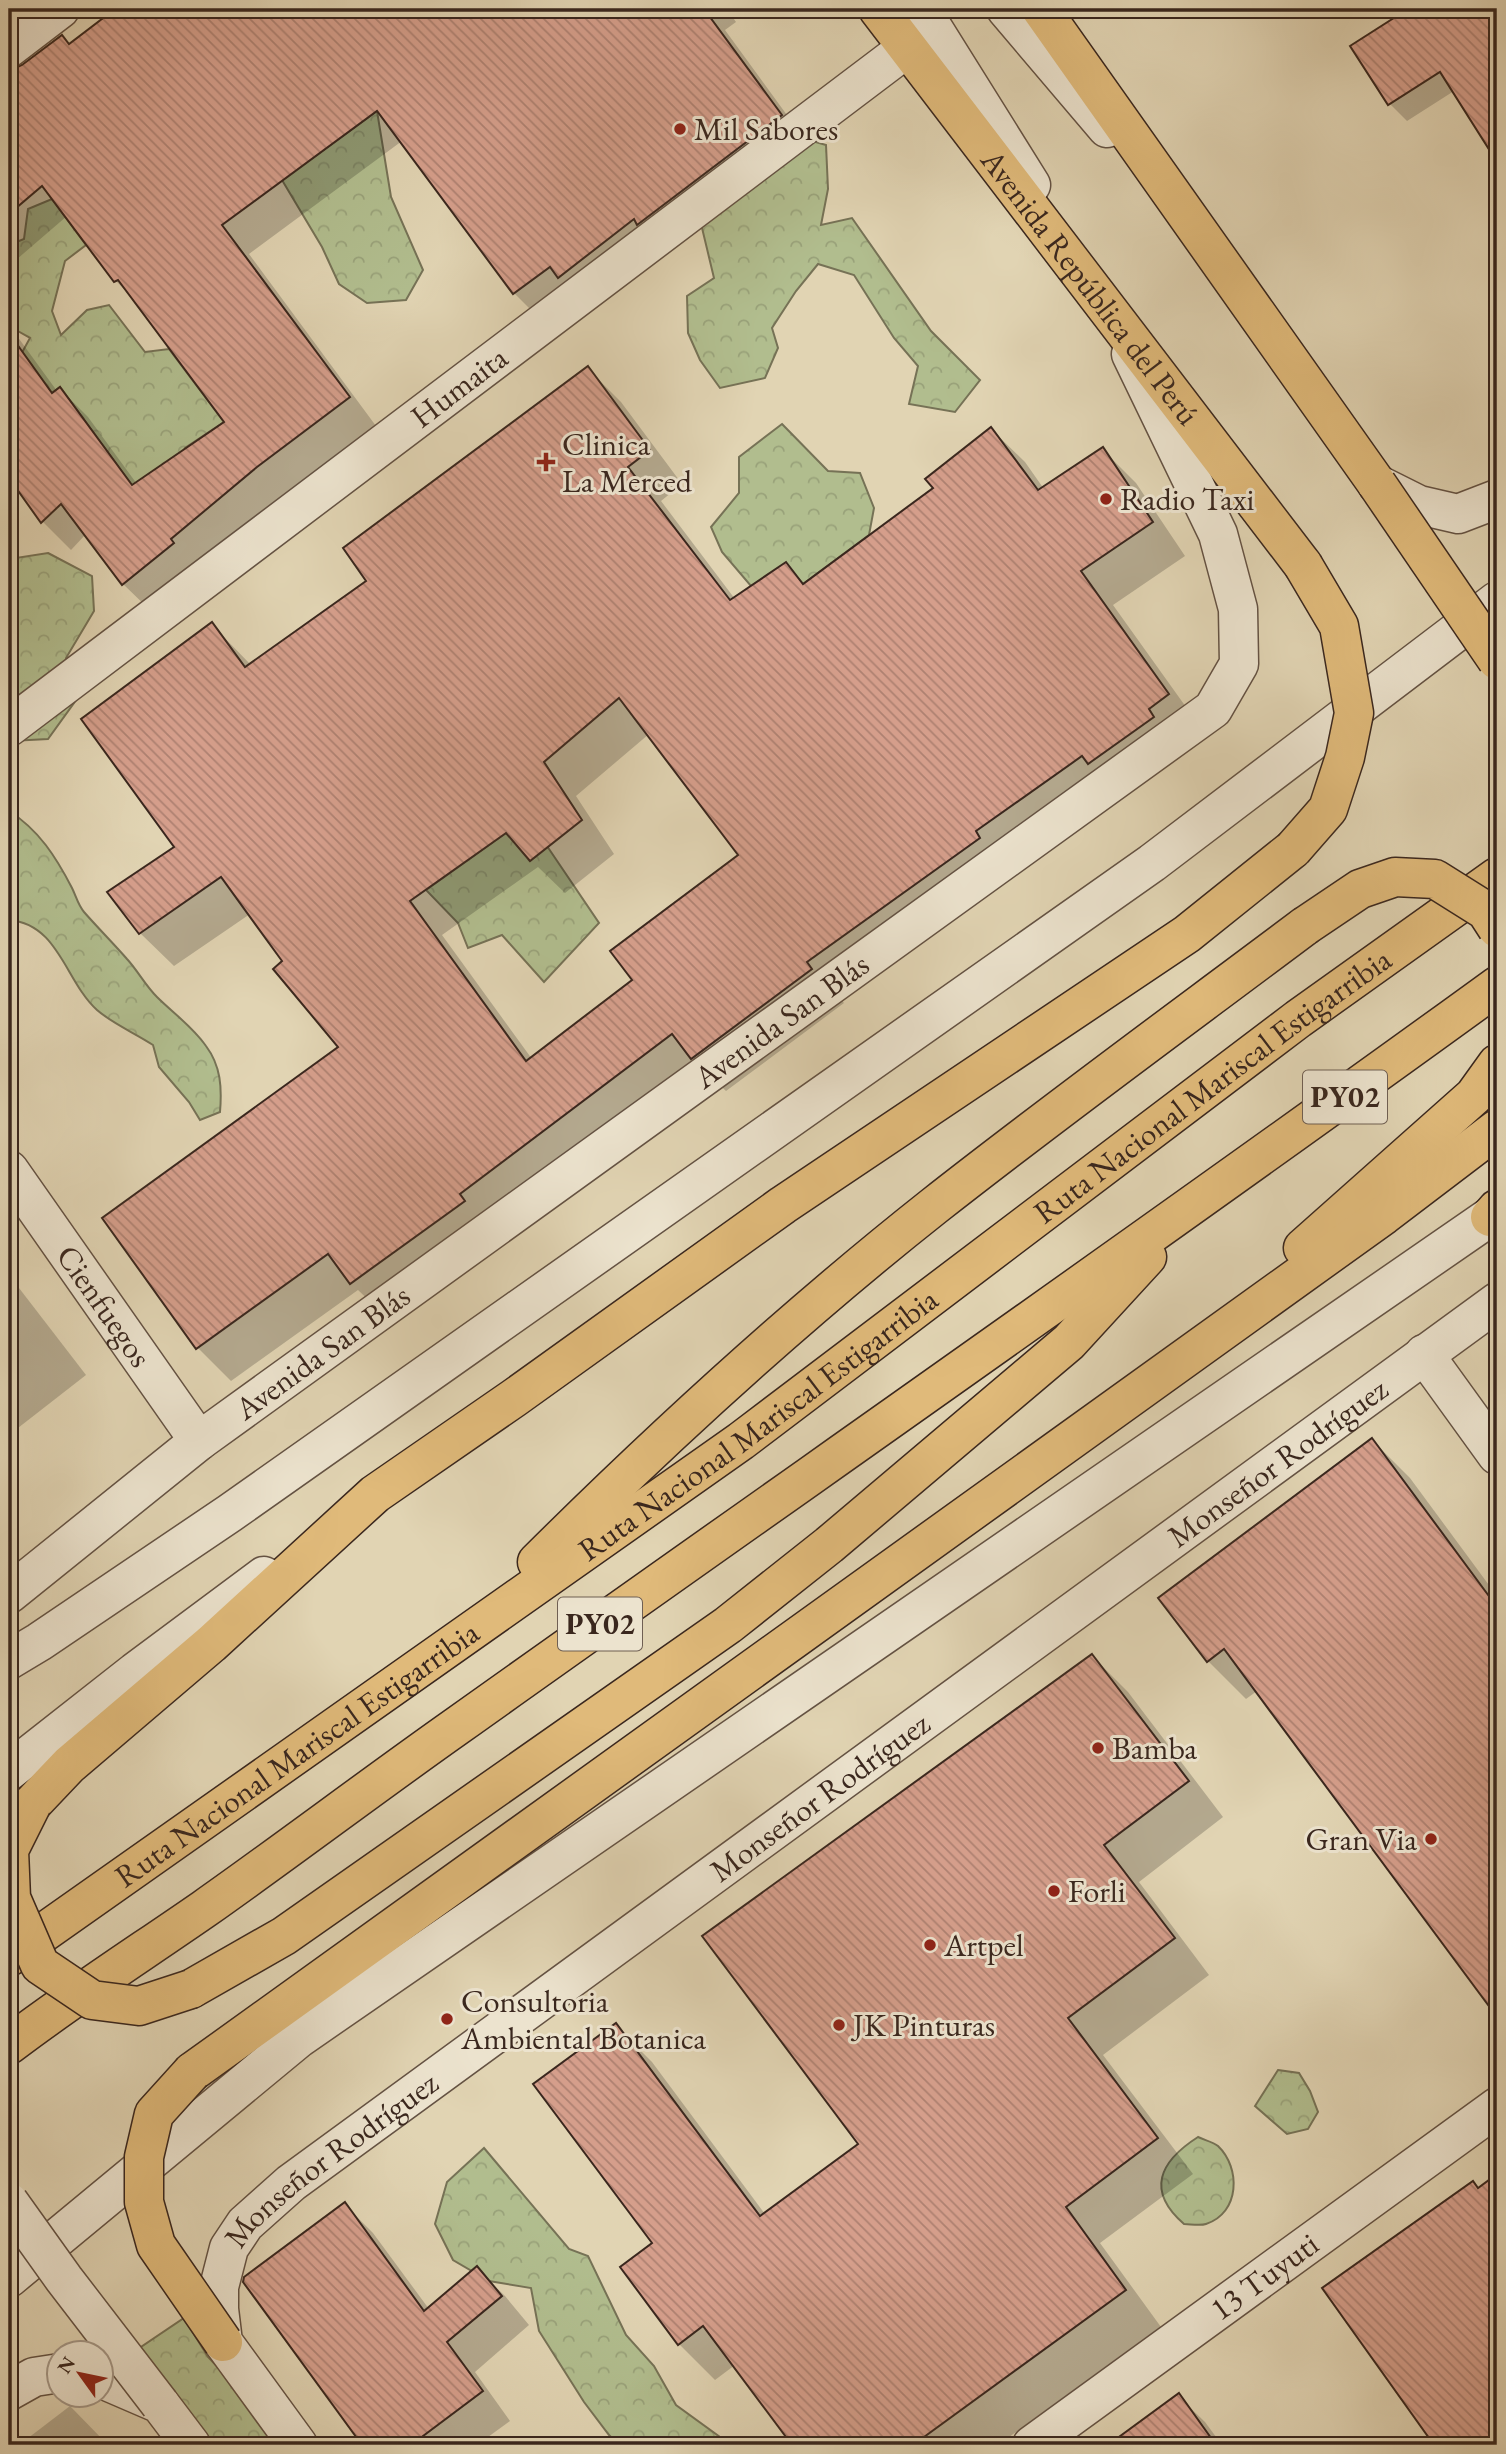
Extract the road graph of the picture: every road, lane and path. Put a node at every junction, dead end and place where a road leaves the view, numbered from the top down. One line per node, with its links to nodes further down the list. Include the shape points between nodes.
1 (60, 9): 6 (street)
2 (878, 9): 7 (highway, Avenida República del Perú)
3 (920, 9): 9 (street, Avenida San Blás)
4 (1006, 9): 8 (street)
5 (1041, 9): 8 (highway)
6 (9, 48)
7 (907, 48): 9 (highway, Avenida República del Perú); 14 (street, Humaita)
8 (1206, 244): 10 (highway)
9 (1111, 313): 26 (street, Avenida San Blás, via 1218,534 1238,609 1239,664 1213,709); 28 (highway, Avenida República del Perú, bridge, via 1303,565 1339,626 1353,713 1328,809 1293,849 1187,934 783,1205)
10 (1377, 484): 11 (street, via 1419,505 1458,514); 13 (highway, bridge)
11 (1497, 499)
12 (1497, 601): 31 (street, via 1152,863 253,1497)
13 (1497, 660)
14 (9, 727)
15 (1497, 877): 30 (highway, Ruta Nacional Mariscal Estigarribia / PY02, via 1298,1019 741,1441)
16 (1497, 928): 30 (highway, bridge, via 1486,911 1435,879 1395,877 1360,889 1305,926 934,1207 840,1286 626,1474)
17 (1497, 986): 21 (highway, PY02)
18 (1497, 1064): 24 (highway, via 1474,1096 1322,1229)
19 (1497, 1129): 24 (highway)
20 (9, 1170): 26 (street, Cienfuegos)
21 (1193, 1206): 28 (highway, Avenida República del Perú, bridge, via 1069,1342 830,1545 728,1625 284,1936 191,1989 139,2006 92,2000 40,1965 12,1898 9,1850 32,1804 69,1765); 35 (highway, PY02)
22 (1495, 1213): 38 (street, via 299,2038)
23 (1497, 1302): 25 (street, Monseñor Rodríguez)
24 (1192, 1352): 39 (highway, bridge, via 192,2072 154,2114 144,2157 144,2202 156,2245)
25 (1424, 1354): 27 (street); 39 (street, Monseñor Rodríguez, via 291,2183 246,2224 229,2248 219,2287)
26 (200, 1441): 29 (street, Avenida San Blás)
27 (1497, 1455)
28 (376, 1494): 33 (street)
29 (9, 1594)
30 (461, 1637): 34 (highway, Ruta Nacional Mariscal Estigarribia / PY02)
31 (24, 1651): 32 (street)
32 (9, 1675)
33 (9, 1771)
34 (9, 1957)
35 (9, 2045)
36 (1497, 2107): 46 (street, 13 Tuyuti)
37 (9, 2202): 43 (street, bridge)
38 (9, 2278)
39 (223, 2342): 45 (street)
40 (46, 2375): 42 (street)
41 (116, 2385): 43 (street)
42 (9, 2391)
43 (160, 2404): 44 (street)
44 (191, 2445)
45 (298, 2445)
46 (1032, 2445)

